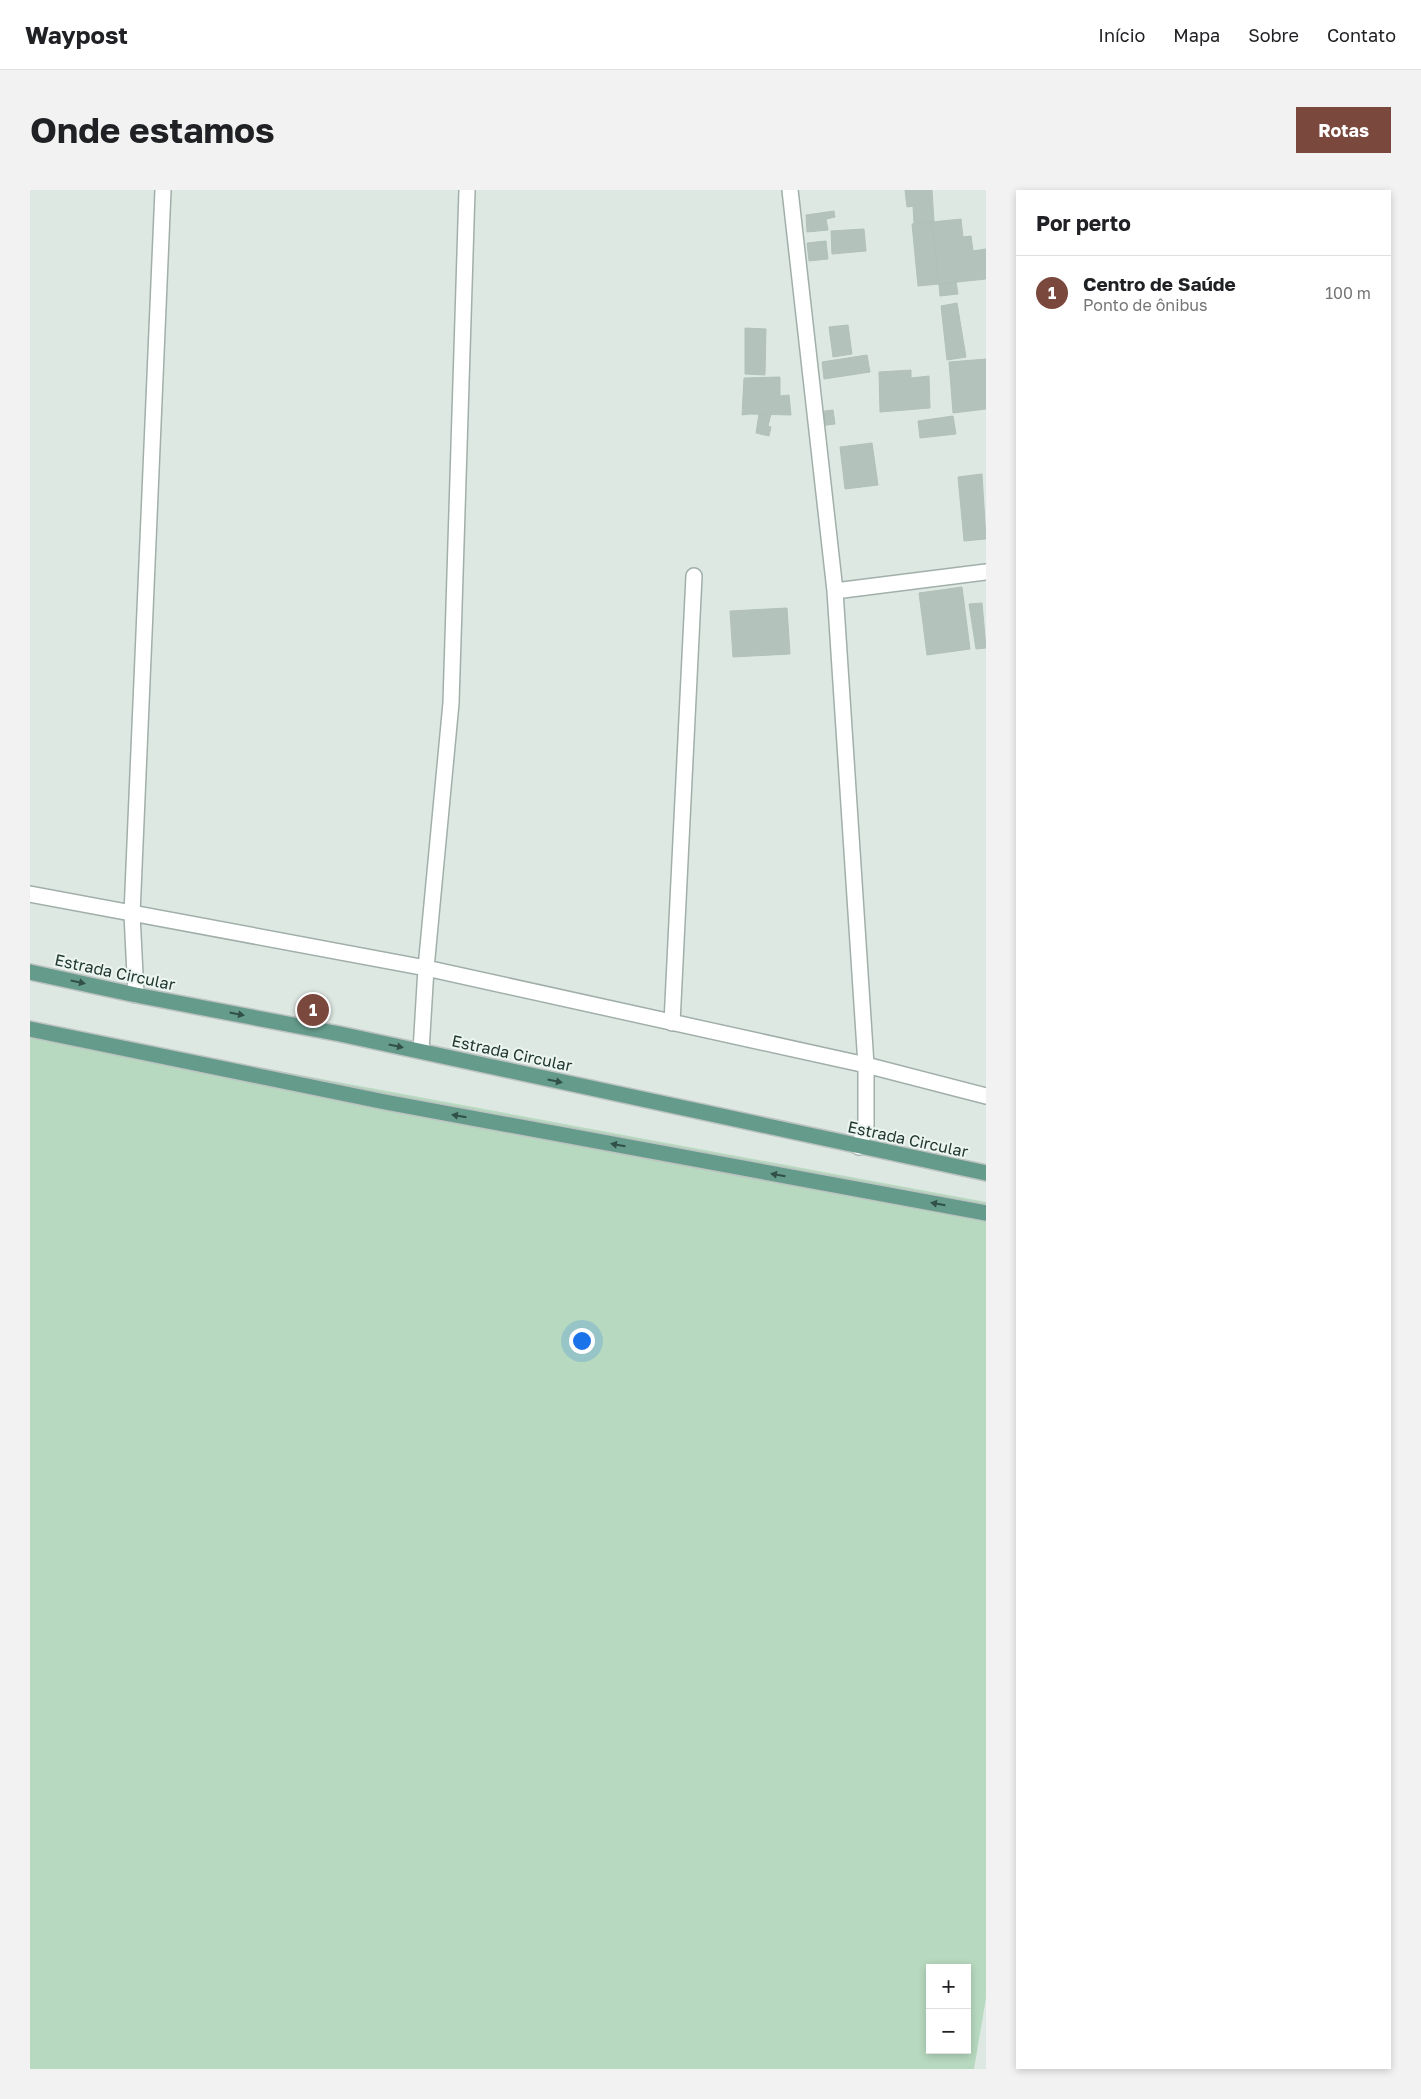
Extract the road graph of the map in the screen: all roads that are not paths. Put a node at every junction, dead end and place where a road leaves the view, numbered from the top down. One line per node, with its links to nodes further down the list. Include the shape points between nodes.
1 (163, 190): 8 (street)
2 (467, 190): 9 (street, via 451,703)
3 (790, 190): 6 (street)
4 (986, 572): 6 (street)
5 (694, 576): 12 (street)
6 (835, 591): 15 (street)
7 (30, 894): 8 (street)
8 (132, 914): 9 (street); 11 (street)
9 (426, 968): 12 (street); 14 (street)
10 (30, 972): 11 (main road, Estrada Circular, one-way to 11)
11 (136, 995): 14 (main road, Estrada Circular, one-way to 14)
12 (672, 1022): 15 (street)
13 (30, 1029): 19 (main road, one-way to 13, via 385,1102)
14 (421, 1051): 17 (main road, Estrada Circular, one-way to 17)
15 (866, 1065): 16 (street); 17 (street, via 866,1124)
16 (986, 1096)
17 (859, 1147): 18 (main road, Estrada Circular)
18 (986, 1173)
19 (986, 1213)

